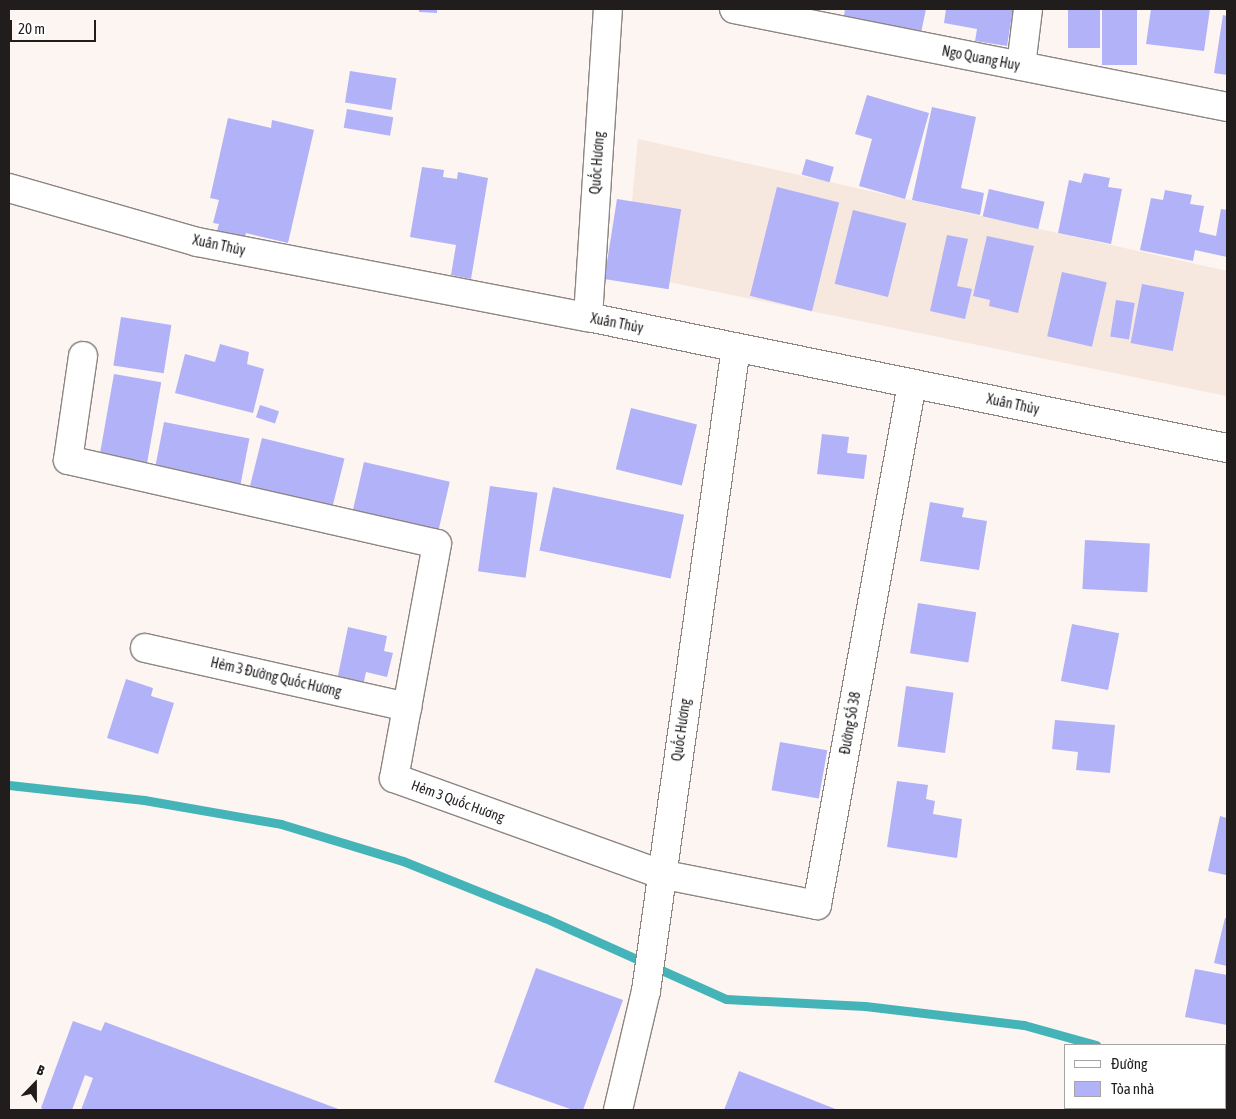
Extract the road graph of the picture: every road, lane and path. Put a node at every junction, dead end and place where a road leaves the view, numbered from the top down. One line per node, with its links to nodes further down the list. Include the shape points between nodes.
1 (608, 9): 7 (street, Quốc Hương)
2 (734, 9): 4 (street, Ngo Quang Huy)
3 (1028, 9): 4 (street)
4 (1021, 66): 5 (street, Ngo Quang Huy)
5 (1227, 107)
6 (9, 188): 7 (street, Xuân Thủy, via 197,242)
7 (588, 317): 8 (street, Xuân Thủy)
8 (736, 348): 10 (street, Xuân Thủy); 14 (street, Quốc Hương)
9 (83, 356): 13 (street, Hẻm 3 Quốc Hương, via 68,460 437,544)
10 (912, 384): 11 (street, Xuân Thủy); 14 (street, Đường Số 38, via 818,905)
11 (1227, 448)
12 (145, 648): 13 (street, Hẻm 3 Đường Quốc Hương)
13 (407, 706): 14 (street, Hẻm 3 Quốc Hương, via 394,778)
14 (660, 874): 15 (street, Quốc Hương, via 646,991)
15 (618, 1110)

